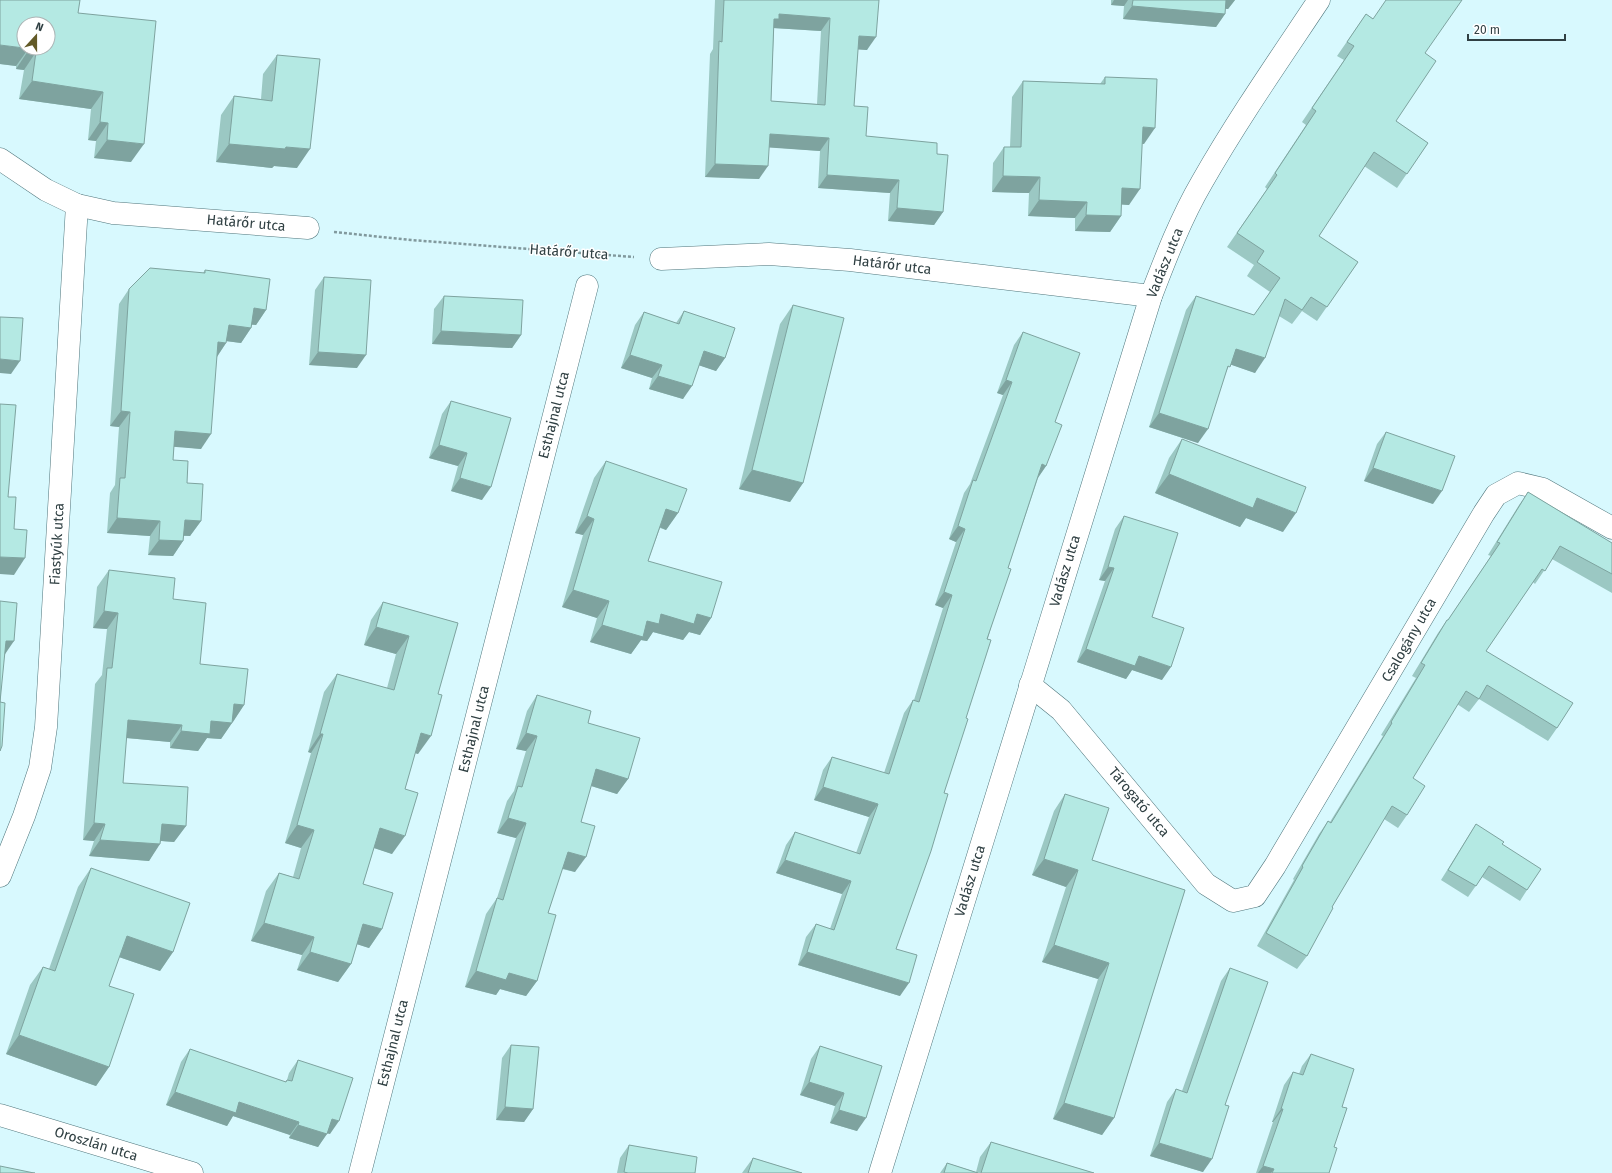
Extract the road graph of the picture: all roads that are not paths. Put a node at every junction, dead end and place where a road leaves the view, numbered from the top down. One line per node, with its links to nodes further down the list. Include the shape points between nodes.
1 (1319, 0): 7 (street, Vadász utca, via 1201,183)
2 (0, 159): 3 (street, Határőr utca, via 46,190)
3 (77, 205): 4 (street, Határőr utca, via 113,213); 10 (street, Fiastyúk utca, via 46,727 40,768)
4 (308, 228)
5 (660, 259): 7 (street, Határőr utca, via 769,254 850,260)
6 (587, 286): 14 (street, Esthajnal utca)
7 (1151, 296): 9 (street, Vadász utca)
8 (1612, 528): 11 (street, Csalogány utca, via 1542,489 1518,483 1496,495 1276,866)
9 (1030, 685): 11 (street, Tárogató utca, via 1061,710 1206,884 1233,901); 15 (street, Vadász utca)
10 (0, 876)
11 (1255, 896)
12 (0, 1115): 13 (street, Oroszlán utca)
13 (192, 1173)
14 (360, 1173)
15 (880, 1173)

